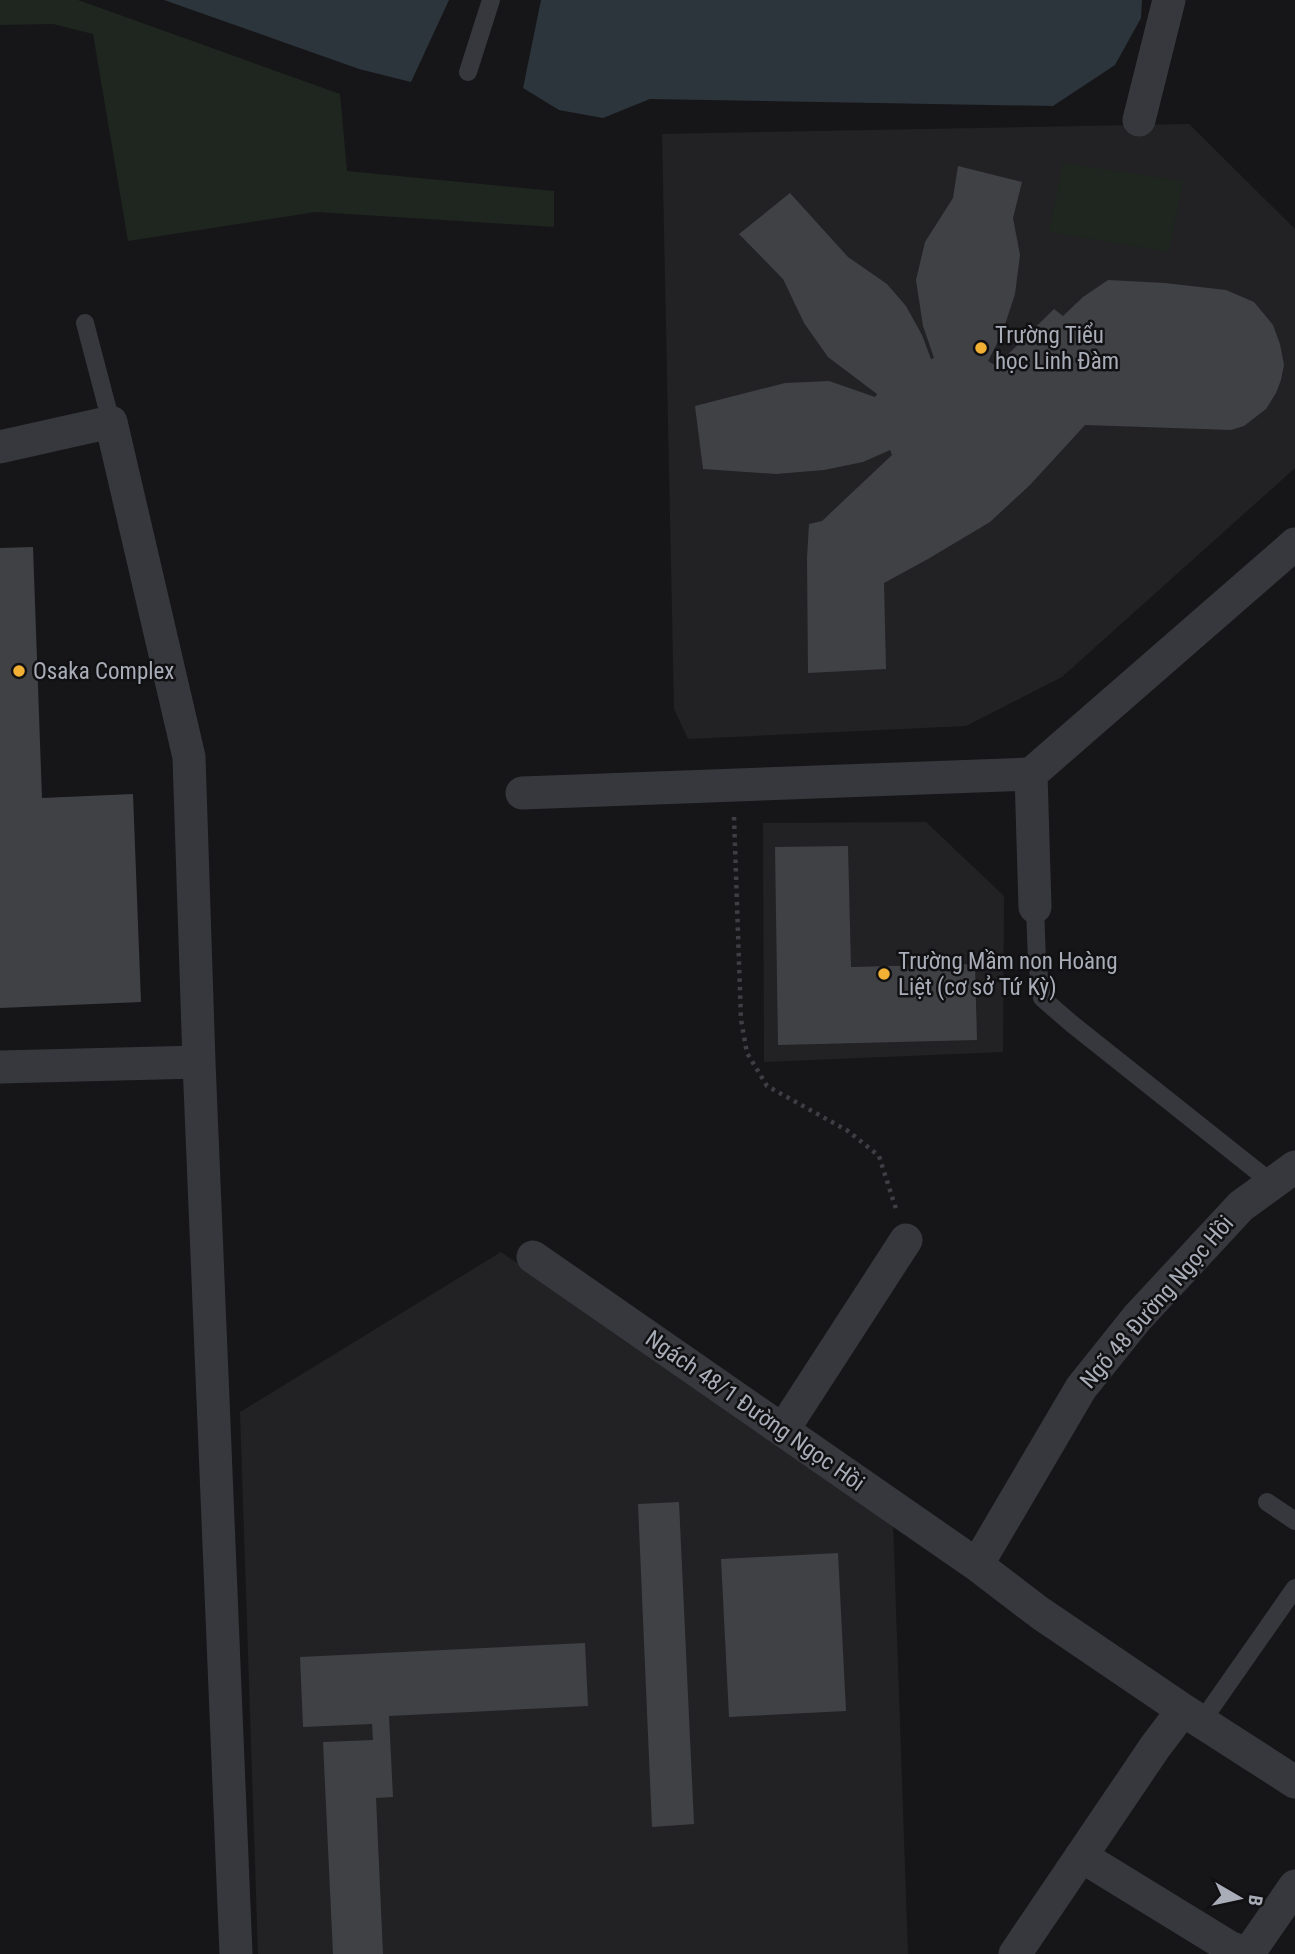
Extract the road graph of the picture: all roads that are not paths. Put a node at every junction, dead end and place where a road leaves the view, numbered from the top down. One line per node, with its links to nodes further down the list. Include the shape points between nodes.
1 (491, 0): 3 (lane)
2 (1169, 0): 4 (street)
3 (468, 72)
4 (1139, 120)
5 (85, 323): 6 (lane)
6 (111, 422): 7 (street); 12 (street, via 189,757)
7 (0, 447)
8 (1295, 544): 9 (street)
9 (1031, 774): 10 (street); 11 (street)
10 (522, 793)
11 (1035, 907): 14 (lane, via 1042,998)
12 (199, 1062): 13 (street); 26 (street)
13 (0, 1067)
14 (1284, 1175): 20 (street, Ngõ 48 Đường Ngọc Hồi, via 1241,1206 1081,1388)
15 (906, 1240): 17 (street)
16 (533, 1257): 17 (street, Ngách 48/1 Đường Ngọc Hồi)
17 (783, 1430): 20 (street, Ngách 48/1 Đường Ngọc Hồi)
18 (1267, 1502): 19 (lane)
19 (1295, 1521)
20 (977, 1565): 22 (street)
21 (1295, 1588): 22 (lane)
22 (1192, 1716): 23 (street); 24 (street, via 1155,1747)
23 (1295, 1782)
24 (1081, 1856): 27 (street); 28 (street)
25 (1295, 1886): 28 (street)
26 (236, 1954)
27 (1014, 1954)
28 (1248, 1954)

